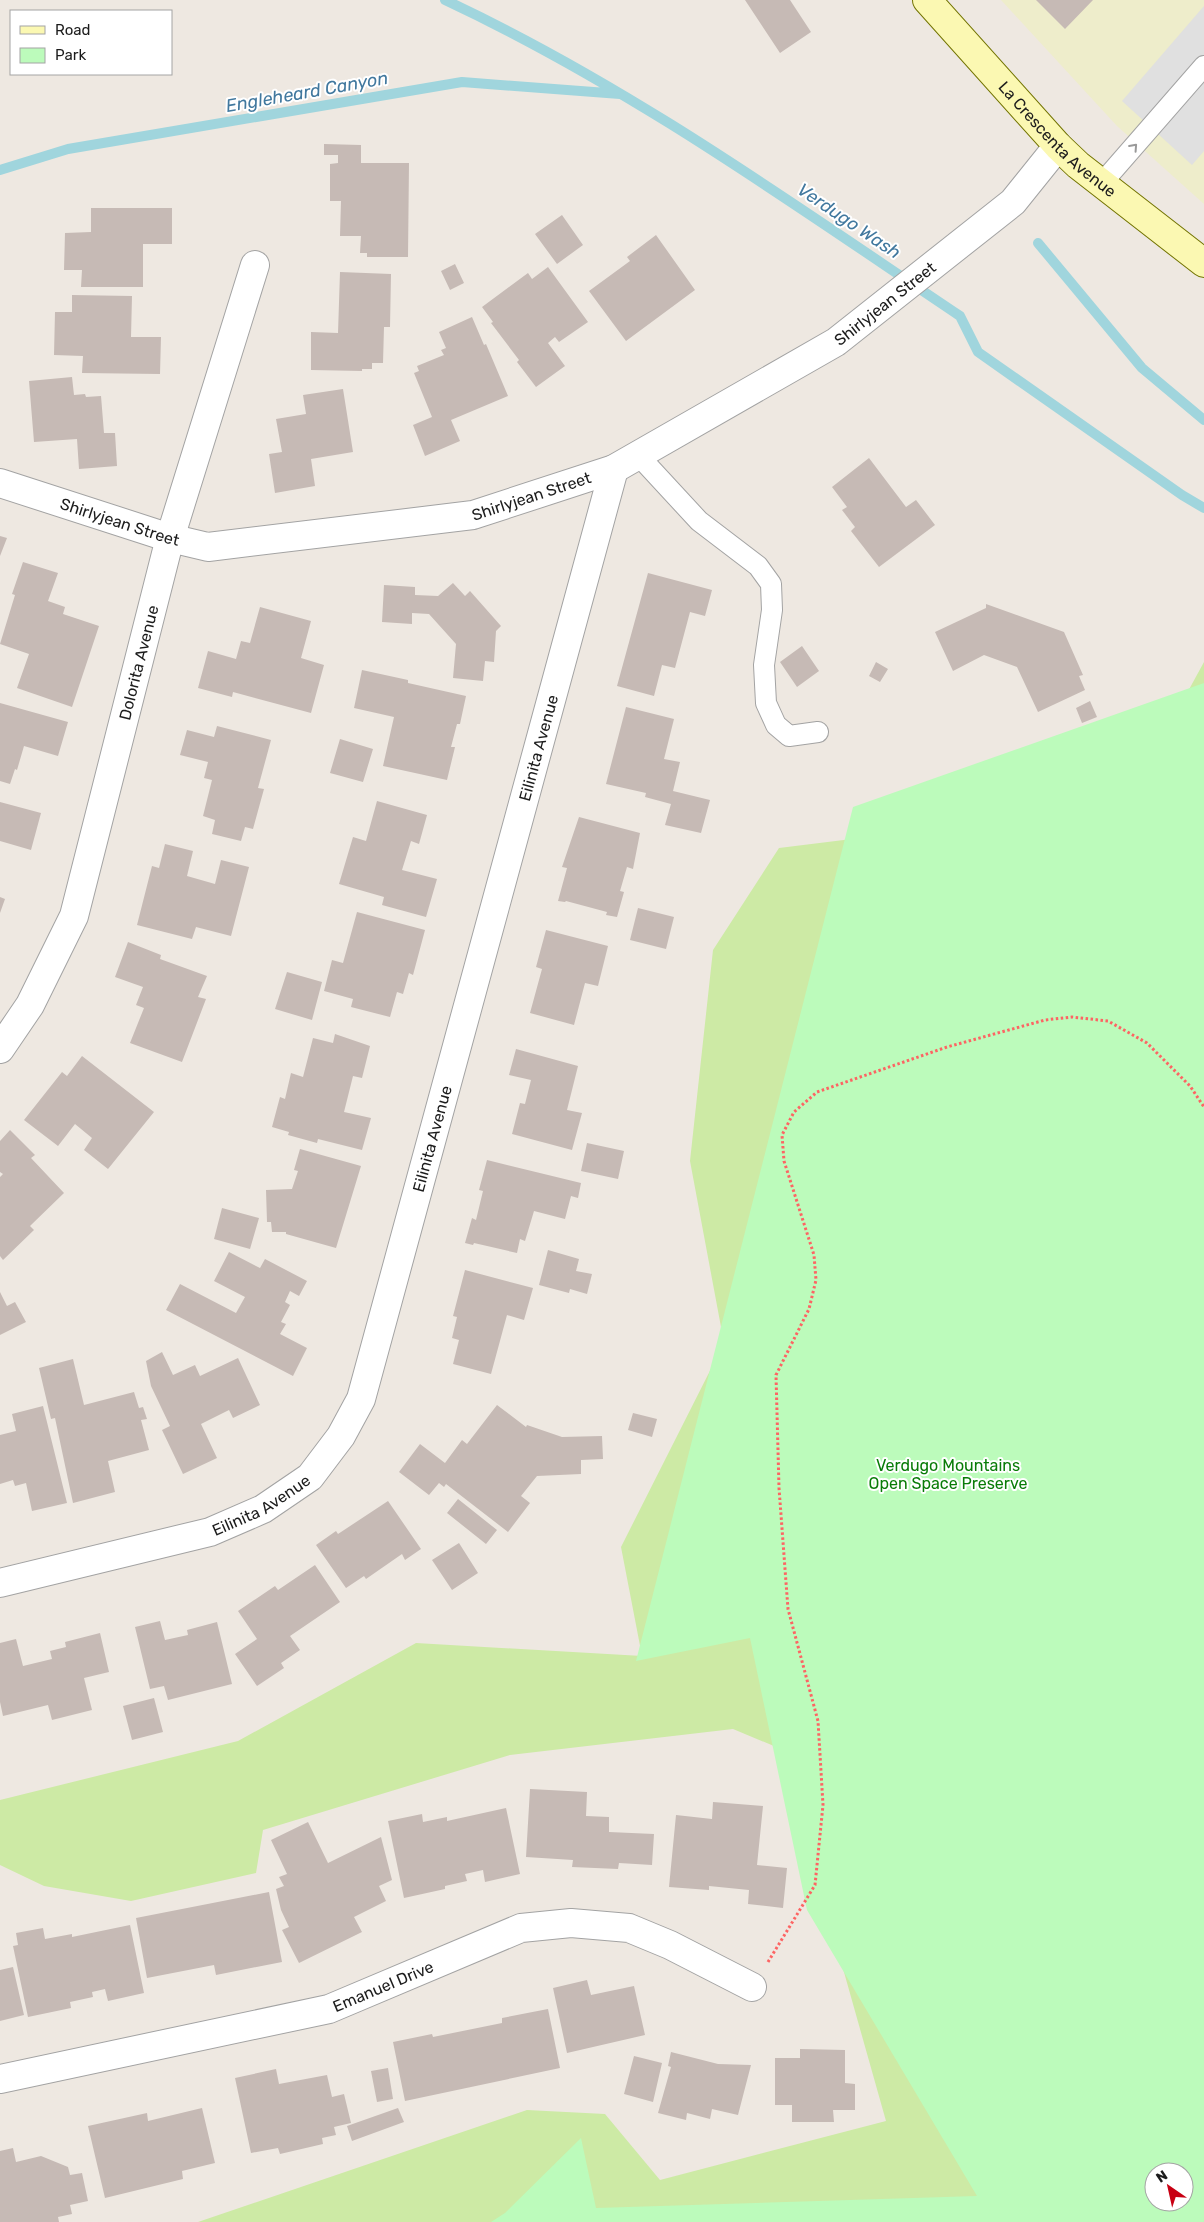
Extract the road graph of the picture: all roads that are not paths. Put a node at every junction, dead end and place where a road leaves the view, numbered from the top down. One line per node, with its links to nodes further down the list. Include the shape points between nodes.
1 (926, 0): 3 (main road, La Crescenta Avenue)
2 (1204, 66): 4 (lane, one-way to 2)
3 (1058, 146): 4 (main road, La Crescenta Avenue); 7 (street, Shirlyjean Street, via 1013,202 836,342)
4 (1102, 183): 5 (main road, La Crescenta Avenue)
5 (1204, 263)
6 (255, 265): 10 (street, Dolorita Avenue)
7 (638, 455): 8 (street, Shirlyjean Street); 11 (lane, via 699,521 758,566 771,584 772,610 764,665 766,703 776,725 789,736)
8 (614, 469): 10 (street, Shirlyjean Street, via 473,515 208,547); 13 (street, Eilinita Avenue, via 361,1399 342,1436 310,1477 263,1509 219,1529)
9 (0, 483): 10 (street, Shirlyjean Street)
10 (170, 538): 12 (street, Dolorita Avenue, via 74,916 30,1005)
11 (818, 732)
12 (0, 1049)
13 (0, 1584)
14 (752, 1987): 15 (street, Emanuel Drive, via 629,1928 571,1923 521,1928 329,2008)
15 (0, 2079)

